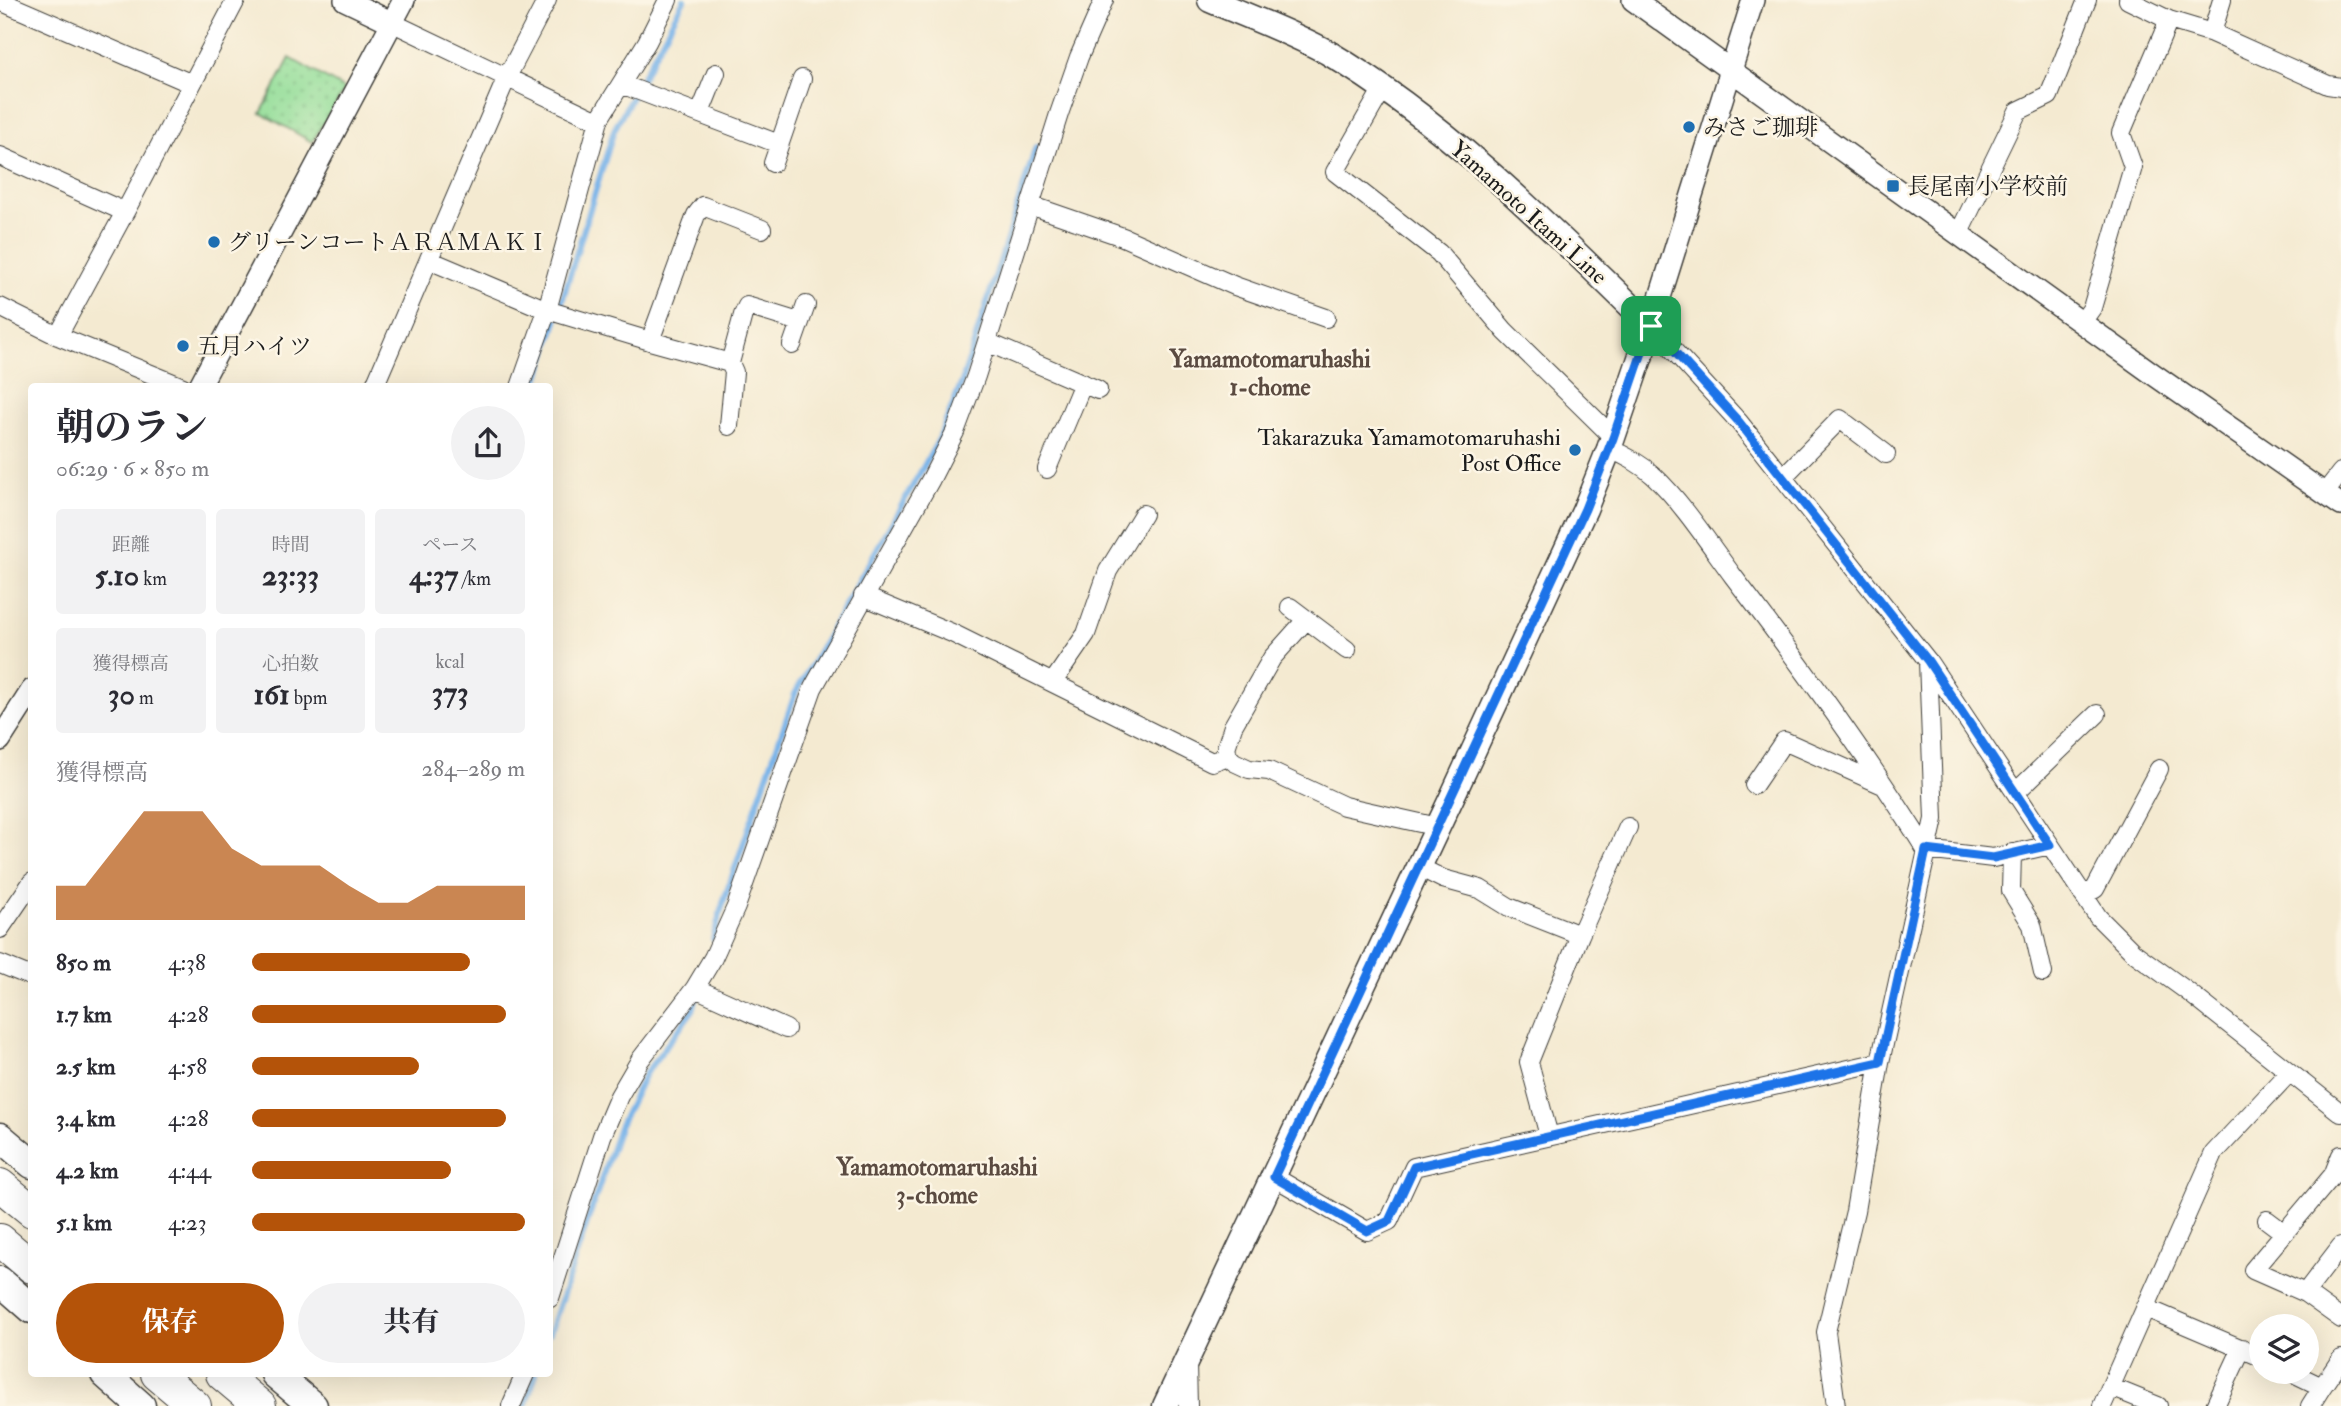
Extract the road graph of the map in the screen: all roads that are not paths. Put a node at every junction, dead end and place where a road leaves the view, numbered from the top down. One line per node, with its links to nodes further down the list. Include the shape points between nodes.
1 (236, 0): 21 (street)
2 (345, 0): 15 (street)
3 (404, 0): 15 (street)
4 (547, 0): 19 (street)
5 (668, 0): 22 (street)
6 (1104, 0): 30 (street, via 1079,57)
7 (1210, 0): 24 (main road, Yamamoto Itami Line, via 1325,51)
8 (1633, 0): 17 (street)
9 (1753, 0): 17 (street)
10 (2087, 0): 33 (street, via 2049,96 2018,111)
11 (2128, 0): 14 (street)
12 (2221, 0): 16 (street)
13 (0, 1): 21 (street)
14 (2169, 20): 16 (street); 38 (street, via 2120,133 2133,167 2092,308)
15 (393, 23): 19 (street); 46 (street)
16 (2212, 33): 23 (street)
17 (1731, 70): 33 (street); 39 (street)
18 (716, 74): 25 (street)
19 (508, 77): 26 (street); 34 (street)
20 (802, 79): 27 (street)
21 (192, 84): 31 (street)
22 (621, 84): 25 (street); 26 (street)
23 (2341, 87)
24 (1382, 90): 39 (main road, Yamamoto Itami Line, via 1429,122); 50 (street, via 1335,172 1439,253)
25 (699, 113): 27 (street)
26 (599, 120): 36 (street)
27 (779, 144): 29 (street)
28 (0, 156): 31 (street)
29 (773, 163)
30 (1030, 205): 37 (street, via 1124,237 1235,286); 42 (street)
31 (125, 212): 40 (street)
32 (762, 229): 41 (street, via 706,197)
33 (1959, 233): 38 (street)
34 (429, 260): 36 (street); 47 (street)
35 (0, 307): 40 (street)
36 (547, 310): 41 (street); 48 (street)
37 (1326, 318)
38 (2082, 322): 55 (street)
39 (1651, 326): 50 (main road); 54 (street)
40 (58, 337): 45 (street)
41 (650, 341): 44 (street)
42 (987, 342): 52 (street, via 1091,387); 57 (street, via 943,456)
43 (792, 345): 44 (street, via 803,314 747,306)
44 (730, 363): 49 (street, via 734,372)
45 (173, 383)
46 (201, 383)
47 (376, 383)
48 (521, 383)
49 (729, 426)
50 (1611, 443): 69 (street, via 1654,477 1681,508 1788,648); 71 (main road)
51 (1885, 454): 54 (street, via 1840,419)
52 (1046, 457)
53 (2341, 472): 55 (street)
54 (1783, 477): 61 (street)
55 (2332, 500)
56 (1143, 514): 62 (street, via 1108,571 1086,634)
57 (863, 596): 62 (street); 84 (street, via 806,704 729,925)
58 (1290, 607): 59 (street)
59 (1306, 620): 60 (street); 66 (street, via 1272,658 1233,726)
60 (1347, 650)
61 (1928, 661): 70 (street); 74 (street, via 1934,819)
62 (1053, 681): 66 (street, via 1212,762)
63 (28, 697): 65 (street)
64 (2097, 714): 70 (street)
65 (0, 740)
66 (1228, 756): 71 (street, via 1249,769 1269,771 1345,806)
67 (2159, 769): 78 (street, via 2095,889)
68 (1754, 785): 69 (street, via 1784,741)
69 (1884, 785): 74 (street)
70 (2017, 792): 73 (street)
71 (1438, 827): 76 (main road)
72 (1628, 827): 80 (street)
73 (2050, 845): 75 (street); 78 (street)
74 (1926, 850): 75 (street, via 1993,858); 86 (street)
75 (2012, 853): 82 (street, via 2011,891 2032,925)
76 (1419, 867): 80 (street); 93 (main road)
77 (28, 888): 79 (street)
78 (2083, 895): 87 (street, via 2133,952)
79 (0, 929)
80 (1580, 935): 89 (street, via 1529,1062)
81 (0, 964): 83 (street)
82 (2043, 973)
83 (28, 975)
84 (695, 988): 85 (street); 103 (street, via 640,1060 619,1096)
85 (786, 1029)
86 (1880, 1062): 89 (street); 127 (street, via 1855,1211 1826,1332)
87 (2289, 1073): 88 (street); 106 (street, via 2214,1153)
88 (2341, 1113)
89 (1549, 1136): 93 (street, via 1414,1167 1389,1221 1367,1231)
90 (0, 1137): 92 (highway)
91 (2341, 1155): 94 (street)
92 (28, 1161)
93 (1274, 1177): 111 (main road)
94 (2337, 1179): 98 (street)
95 (0, 1185): 96 (highway)
96 (28, 1209)
97 (2267, 1220): 98 (street)
98 (2283, 1232): 104 (street, via 2253,1270)
99 (0, 1240): 101 (highway)
100 (2341, 1246): 104 (street)
101 (28, 1264)
102 (0, 1281): 105 (highway)
103 (553, 1289)
104 (2305, 1293): 107 (street)
105 (28, 1306)
106 (2146, 1308): 108 (street); 118 (street)
107 (2341, 1319)
108 (2242, 1348): 109 (street); 130 (street)
109 (2249, 1351)
110 (2341, 1359): 119 (street)
111 (1186, 1361): 125 (main road); 126 (street)
112 (108, 1377): 120 (highway)
113 (161, 1377): 121 (highway)
114 (226, 1377): 122 (highway)
115 (279, 1377): 123 (highway)
116 (523, 1377): 124 (street)
117 (2316, 1384): 119 (street)
118 (2110, 1387): 128 (street); 129 (street)
119 (2322, 1387): 131 (street)
120 (132, 1403)
121 (195, 1406)
122 (260, 1406)
123 (313, 1406)
124 (511, 1406)
125 (1166, 1406)
126 (1188, 1406)
127 (1836, 1406)
128 (2102, 1406)
129 (2158, 1406)
130 (2215, 1406)
131 (2310, 1406)

